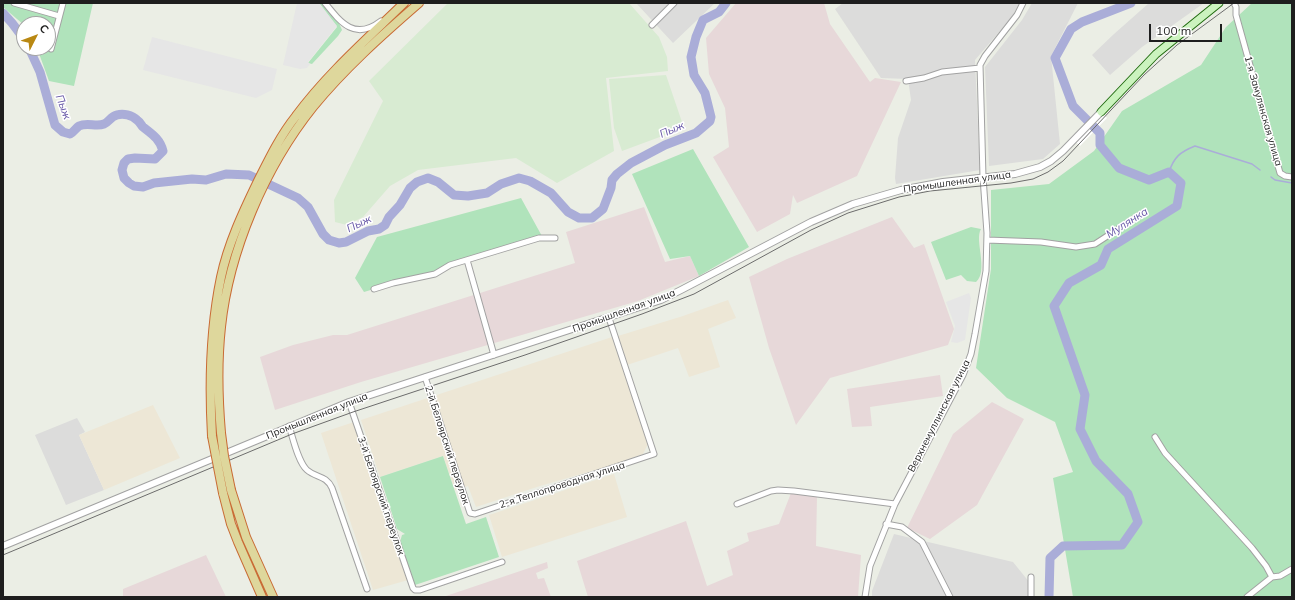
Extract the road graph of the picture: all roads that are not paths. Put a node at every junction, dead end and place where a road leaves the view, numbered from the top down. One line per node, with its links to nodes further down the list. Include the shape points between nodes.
1 (16, 3): 10 (street)
2 (63, 3): 10 (street)
3 (325, 3): 4 (street, via 346,26 360,30 375,25)
4 (404, 3): 16 (highway, via 312,96 291,122)
5 (418, 3): 16 (highway, via 327,91)
6 (674, 3): 11 (street)
7 (1023, 3): 13 (street, Верхнемуллинская улица, via 1017,15 985,56)
8 (1219, 3): 15 (main road, Промышленная улица, via 1156,54)
9 (1234, 3): 18 (street, 1-я Замулянская улица, via 1280,173)
10 (59, 16): 12 (street)
11 (652, 25)
12 (56, 27)
13 (980, 68): 14 (street, via 942,72); 17 (street, Верхнемуллинская улица)
14 (906, 81)
15 (1102, 112): 17 (street, Промышленная улица, via 1064,151 1040,167 1015,174)
16 (271, 164): 19 (highway)
17 (983, 177): 22 (street, Верхнемуллинская улица); 25 (street, Промышленная улица, via 901,190 853,204 811,222 661,300)
18 (1292, 177)
19 (256, 194): 31 (highway, bridge, via 237,253 221,328 218,397); 31 (highway, bridge, via 240,218 229,250 221,276 213,324 210,364 212,436)
20 (1141, 214): 22 (street, via 1095,244 1076,246)
21 (555, 238): 23 (street, via 539,238)
22 (987, 240): 33 (street, Верхнемуллинская улица, via 986,271 971,354)
23 (467, 260): 24 (street, via 450,265 435,274); 26 (street)
24 (374, 289)
25 (609, 318): 26 (street, Промышленная улица); 34 (street, 2-я Теплопроводная улица, via 654,454 475,514)
26 (494, 355): 27 (street, Промышленная улица)
27 (425, 377): 28 (street, Промышленная улица); 34 (street, 2-й Белоярский переулок)
28 (349, 402): 29 (street, Промышленная улица); 37 (street, 3-й Белоярский переулок, via 415,590)
29 (289, 426): 36 (street, Промышленная улица); 41 (street, via 303,465 310,472 327,480 332,488)
30 (1155, 436): 40 (street, via 1170,459 1252,548)
31 (227, 491): 42 (highway, via 231,524); 43 (highway)
32 (737, 504): 33 (street, via 771,491 794,490)
33 (894, 504): 35 (street, Верхнемуллинская улица)
34 (470, 513)
35 (886, 524): 44 (street, Верхнемуллинская улица, via 870,566); 45 (street, via 902,528 922,542)
36 (3, 546)
37 (502, 562)
38 (1292, 569): 40 (street, via 1280,576)
39 (1031, 577): 46 (street)
40 (1272, 577): 47 (street)
41 (367, 588)
42 (262, 597)
43 (273, 597)
44 (865, 597)
45 (950, 597)
46 (1031, 597)
47 (1247, 597)

